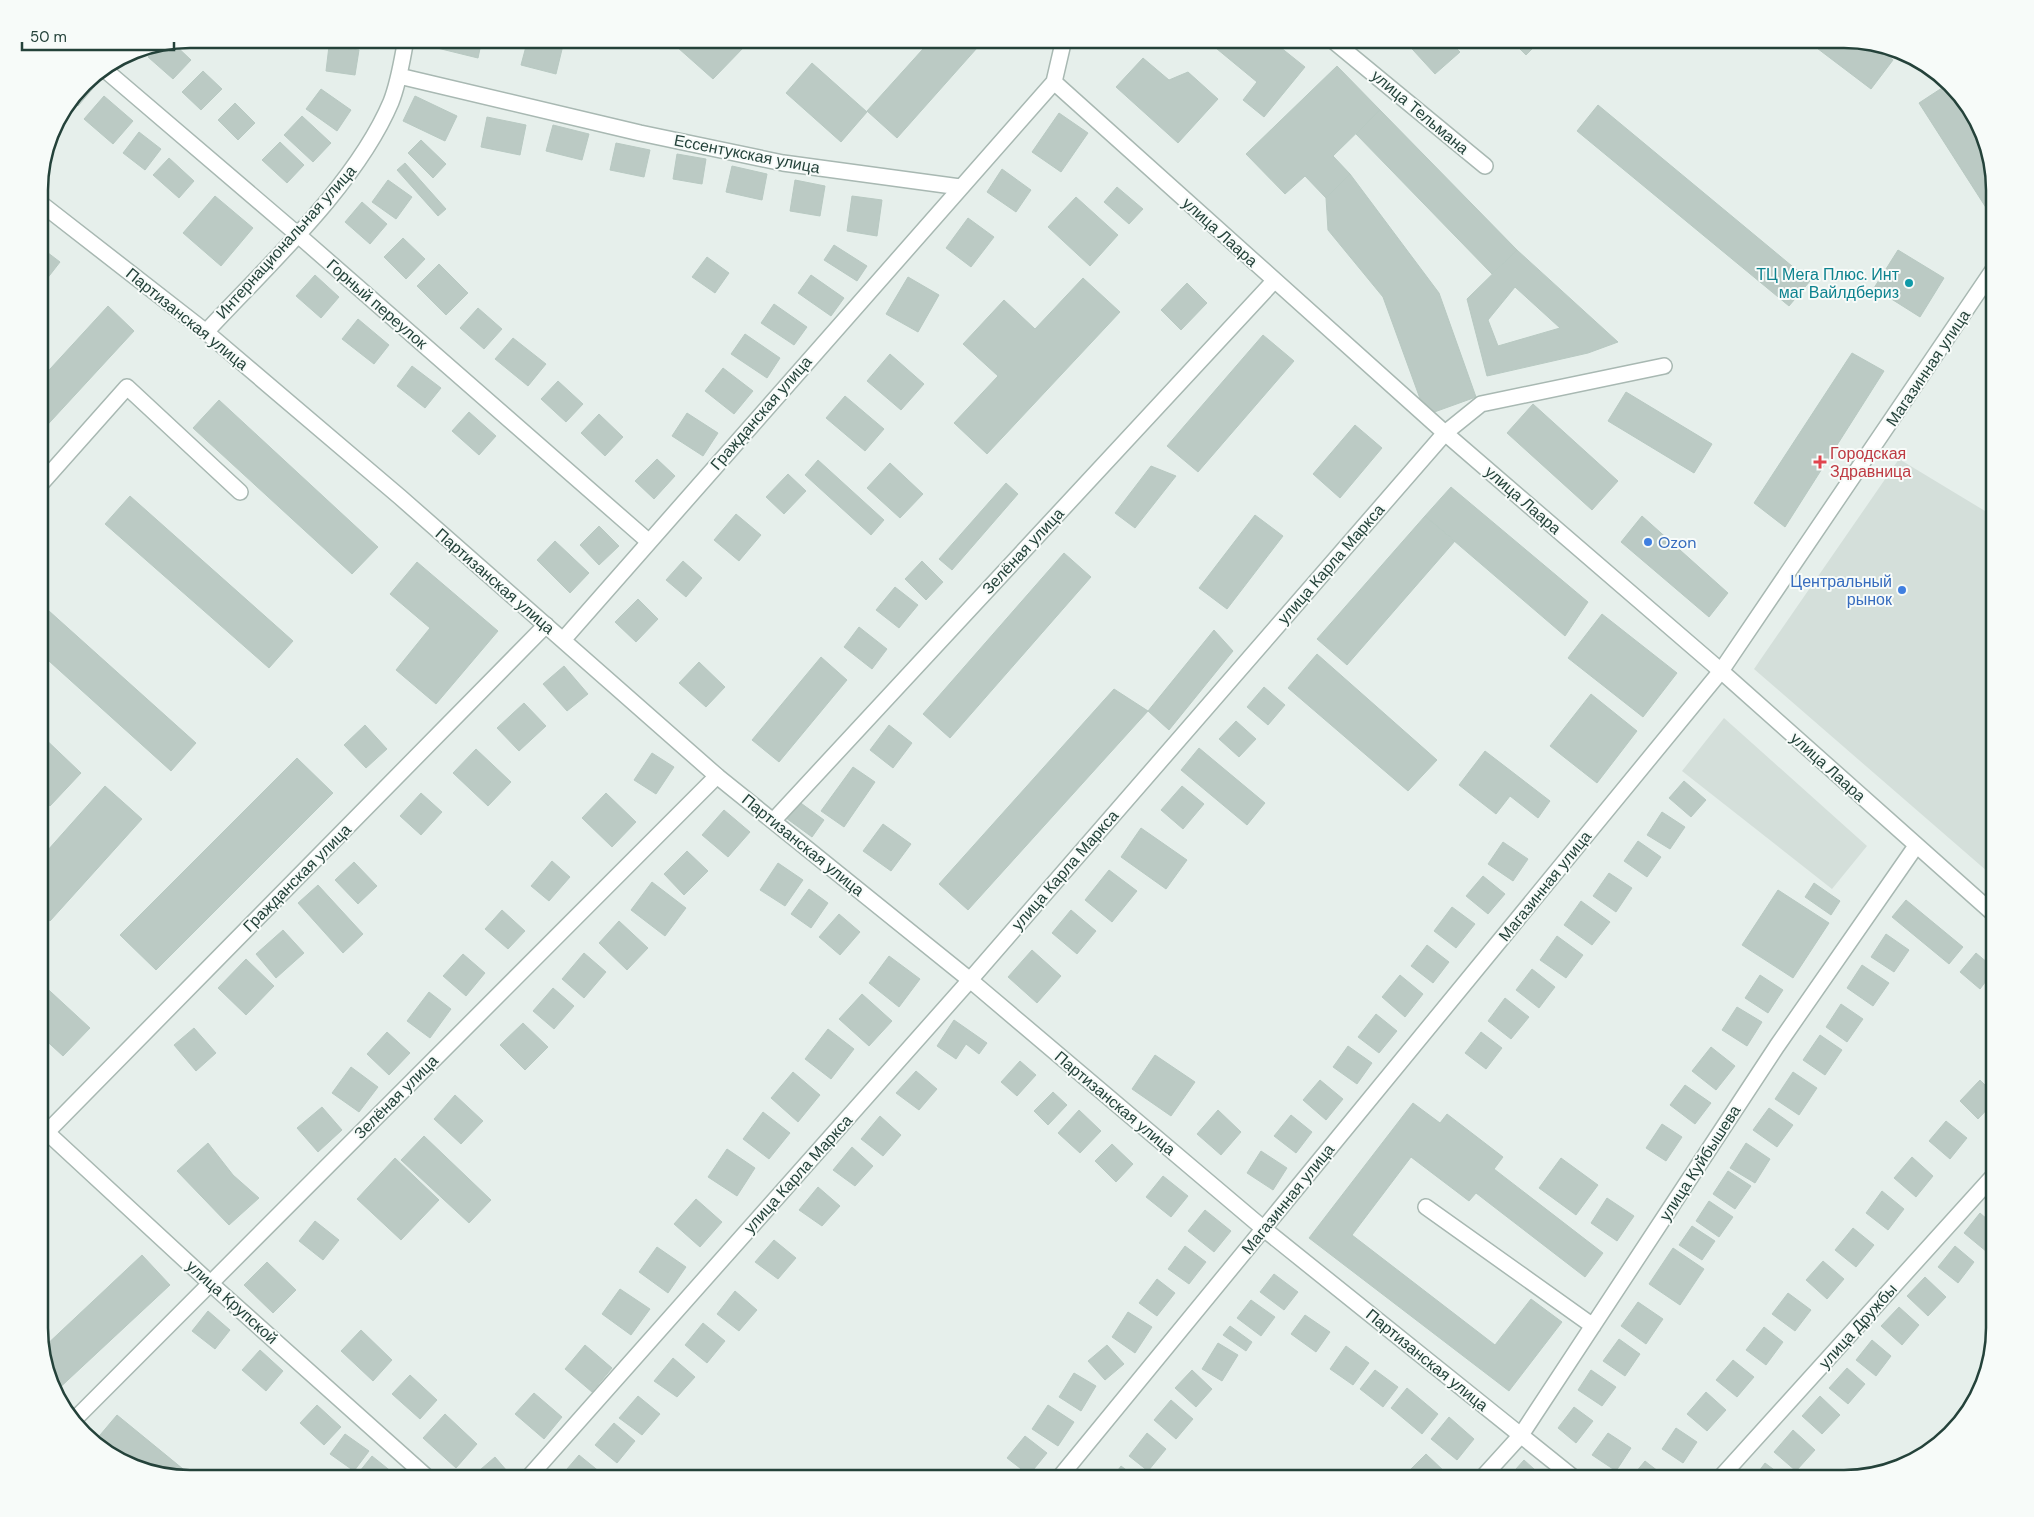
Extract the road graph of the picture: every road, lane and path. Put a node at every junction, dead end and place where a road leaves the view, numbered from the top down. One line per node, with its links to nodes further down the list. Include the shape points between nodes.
1 (404, 48): 5 (street, Интернациональная улица)
2 (1062, 48): 6 (street)
3 (1345, 48): 7 (street, улица Тельмана)
4 (109, 73): 10 (street, Горный переулок)
5 (399, 76): 8 (street, Ессентукская улица, via 783,163); 10 (street, Интернациональная улица, via 390,102 352,171)
6 (1054, 82): 8 (street); 12 (street, улица Лаара)
7 (1485, 166)
8 (960, 187): 18 (street, Гражданская улица)
9 (48, 209): 13 (street, Партизанская улица)
10 (297, 234): 13 (street, Интернациональная улица); 18 (street, Горный переулок)
11 (1986, 280): 21 (street, Магазинная улица)
12 (1274, 281): 15 (street, улица Лаара); 23 (street, Зелёная улица)
13 (206, 332): 19 (street, Партизанская улица)
14 (1664, 366): 15 (street, улица Карла Маркса, via 1481,404)
15 (1445, 433): 21 (street, улица Лаара); 26 (street, улица Карла Маркса)
16 (48, 476): 17 (street, via 127,387)
17 (240, 492)
18 (648, 541): 20 (street, Гражданская улица)
19 (546, 625): 20 (street, Партизанская улица); 27 (street, Гражданская улица)
20 (563, 640): 22 (street, Партизанская улица)
21 (1721, 671): 24 (street, улица Лаара); 31 (street, Магазинная улица)
22 (718, 776): 23 (street, Партизанская улица); 32 (street, Зелёная улица)
23 (773, 821): 26 (street, Партизанская улица)
24 (1916, 846): 25 (street, улица Лаара); 33 (street, улица Куйбышева, via 1777,1046)
25 (1986, 908)
26 (970, 980): 31 (street, Партизанская улица); 37 (street, улица Карла Маркса)
27 (48, 1123)
28 (48, 1133): 32 (street, улица Крупской)
29 (1986, 1184): 41 (street, улица Дружбы)
30 (1426, 1207): 33 (street)
31 (1264, 1229): 35 (street, Партизанская улица); 38 (street, Магазинная улица)
32 (210, 1283): 34 (street, Зелёная улица); 36 (street, улица Крупской)
33 (1593, 1326): 35 (street, улица Куйбышева)
34 (79, 1415)
35 (1521, 1435): 39 (street, улица Куйбышева); 40 (street, Партизанская улица)
36 (419, 1470)
37 (535, 1470)
38 (1066, 1470)
39 (1489, 1470)
40 (1564, 1470)
41 (1727, 1470)

